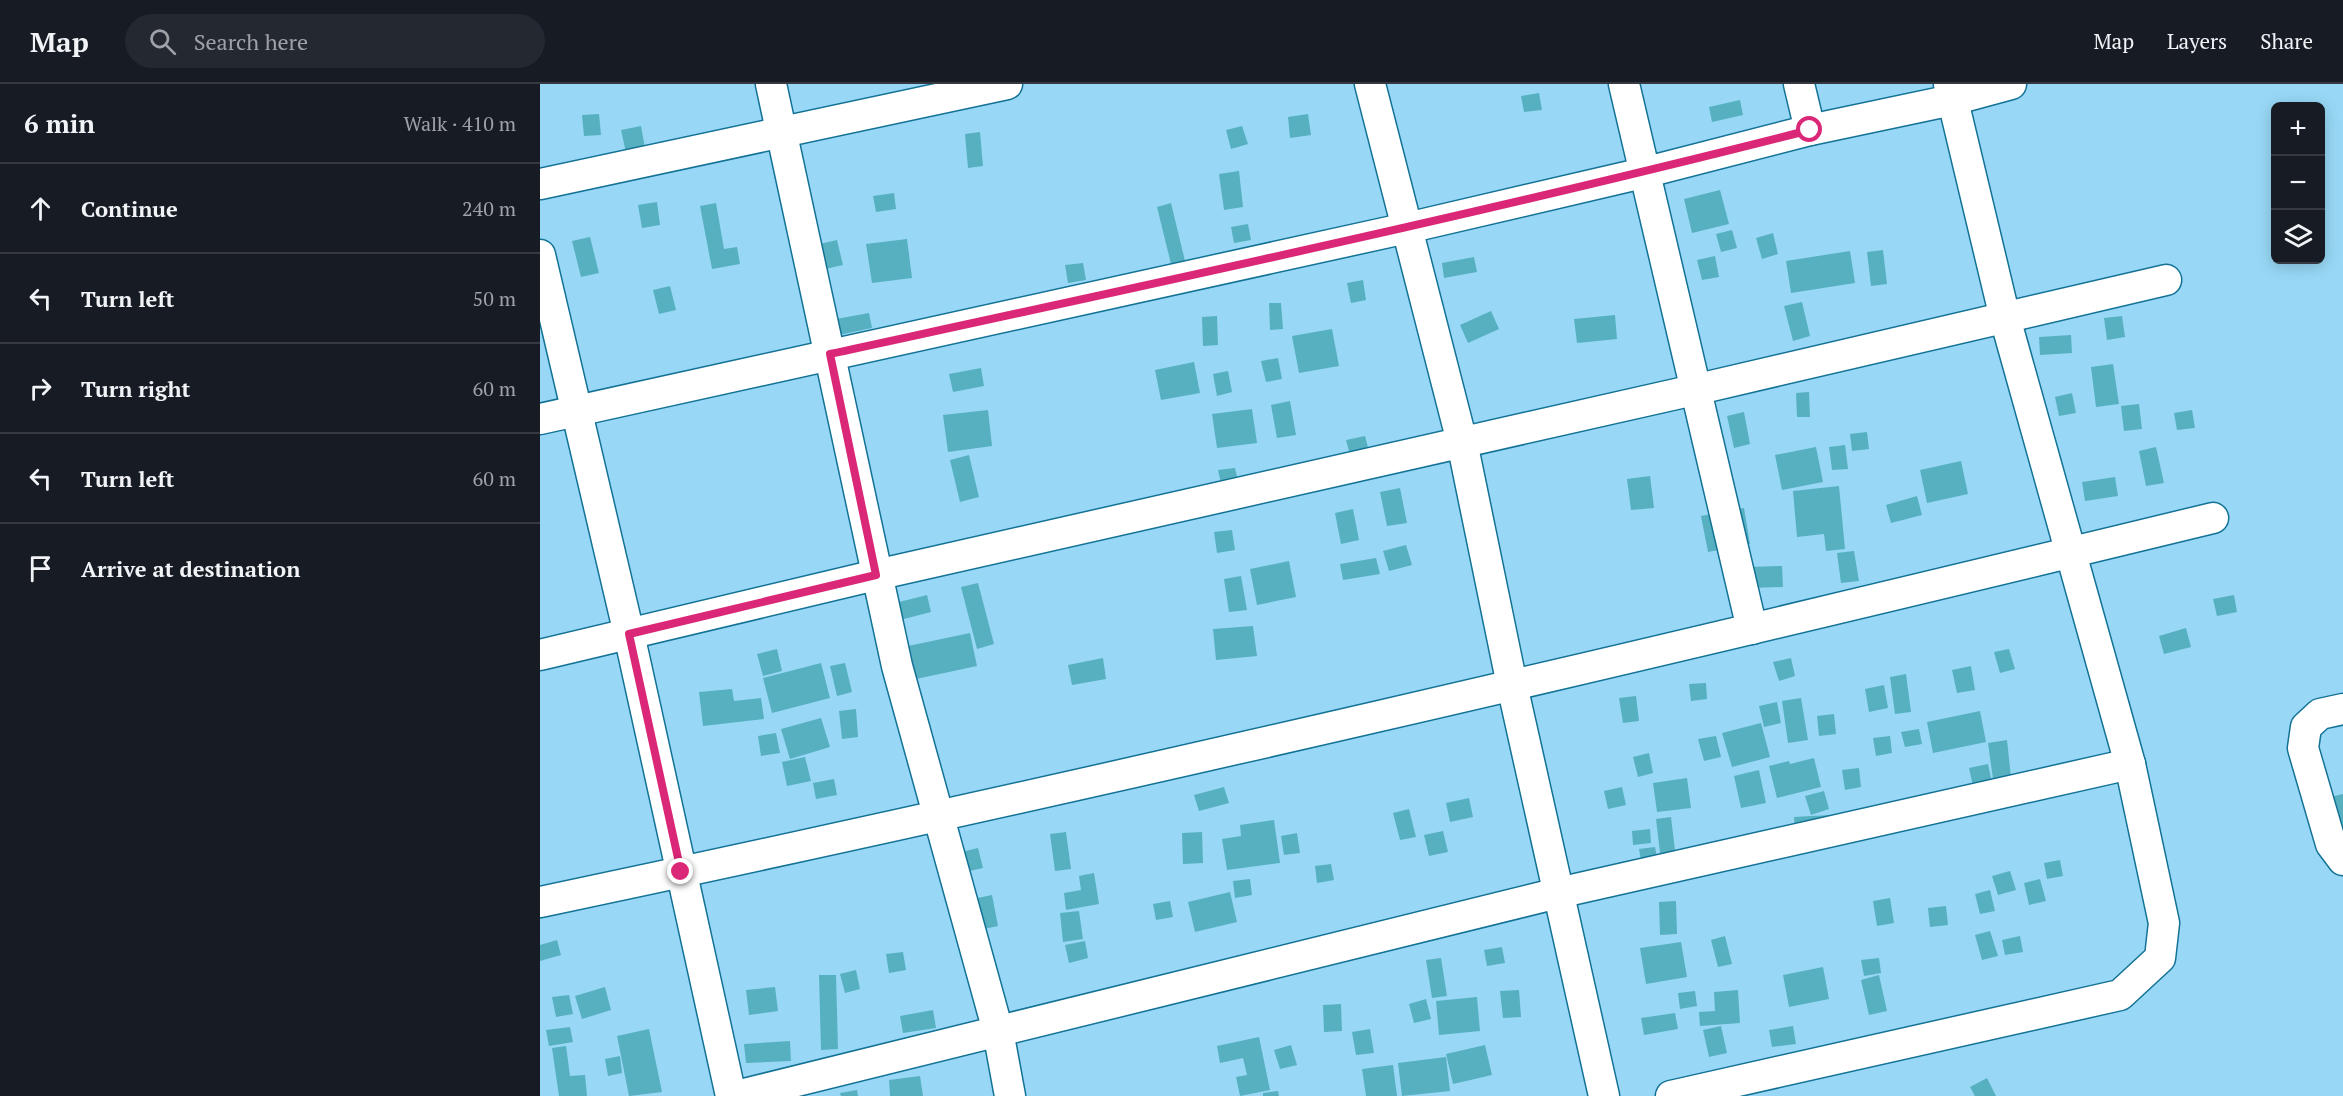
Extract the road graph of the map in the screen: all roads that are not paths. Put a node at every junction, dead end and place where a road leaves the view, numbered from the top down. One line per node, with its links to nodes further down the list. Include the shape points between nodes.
1 (771, 84): 9 (street)
2 (1007, 84): 9 (street)
3 (1370, 84): 12 (street)
4 (1624, 84): 10 (street)
5 (1799, 84): 8 (street)
6 (2011, 84): 7 (street)
7 (1951, 92): 8 (street); 15 (street)
8 (1810, 130): 10 (street)
9 (782, 132): 11 (street); 16 (street)
10 (1643, 173): 12 (street); 17 (street)
11 (540, 184)
12 (1407, 228): 16 (street); 20 (street)
13 (540, 255): 18 (street)
14 (2166, 279): 15 (street)
15 (2005, 318): 17 (street); 22 (street)
16 (830, 354): 18 (street); 23 (street)
17 (1694, 390): 20 (street); 24 (street)
18 (578, 411): 19 (street); 25 (street)
19 (540, 420)
20 (1462, 442): 23 (street); 27 (street)
21 (2213, 518): 22 (street)
22 (2070, 553): 24 (street); 29 (street)
23 (876, 575): 25 (street); 30 (street)
24 (1752, 629): 27 (street)
25 (629, 634): 26 (street); 32 (street)
26 (540, 655)
27 (1512, 685): 30 (street); 33 (street)
28 (2343, 709): 31 (street, via 2320,714 2307,727 2303,748 2331,844)
29 (2130, 764): 33 (street); 36 (street, via 2164,923 2160,958 2120,995)
30 (939, 815): 32 (street); 35 (street)
31 (2343, 860)
32 (681, 872): 34 (street); 37 (street)
33 (1558, 893): 35 (street); 40 (street)
34 (540, 902)
35 (998, 1031): 38 (street); 39 (street)
36 (1680, 1095)
37 (731, 1096)
38 (736, 1096)
39 (1010, 1096)
40 (1604, 1096)

